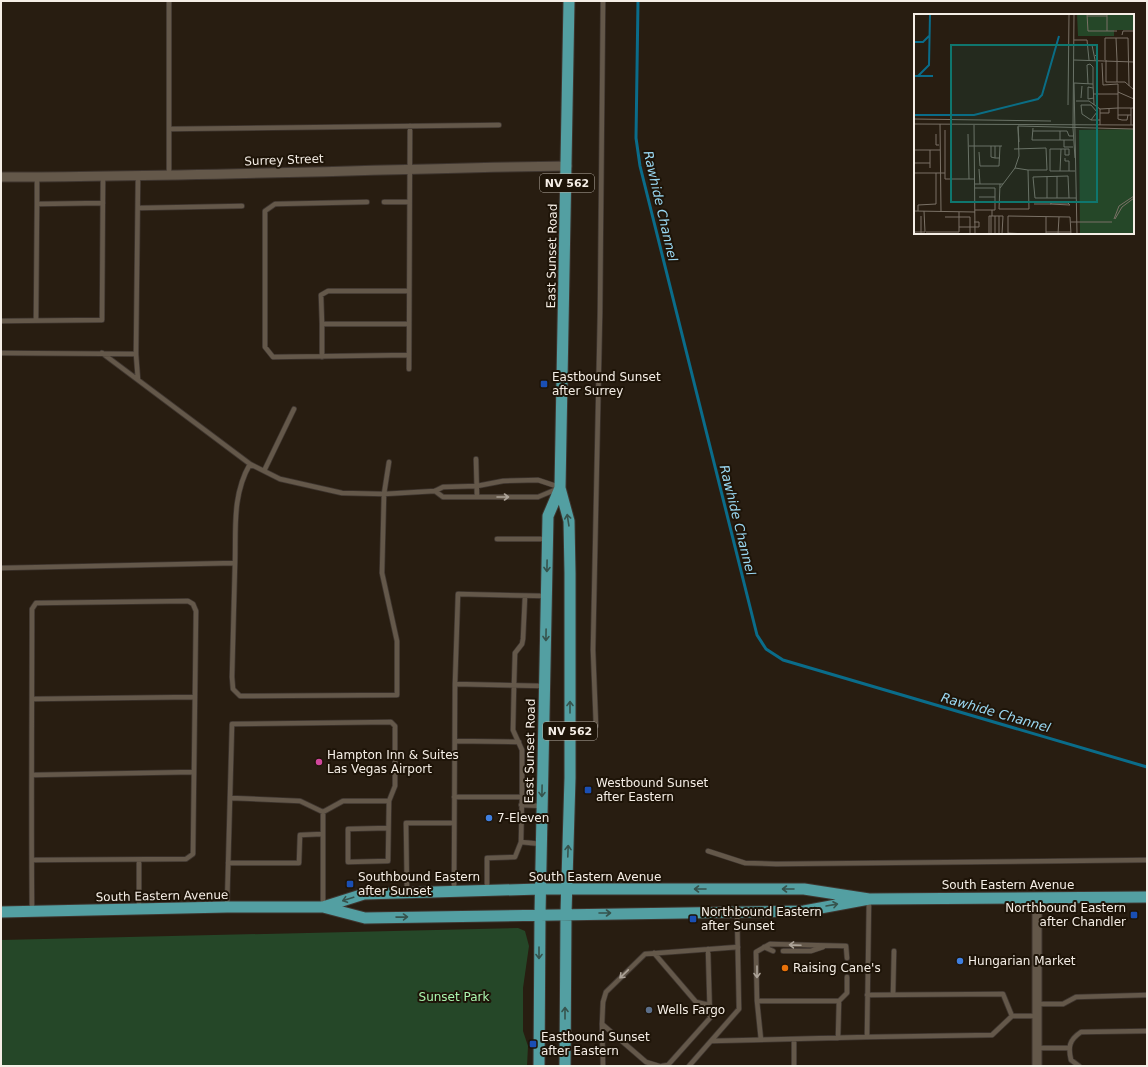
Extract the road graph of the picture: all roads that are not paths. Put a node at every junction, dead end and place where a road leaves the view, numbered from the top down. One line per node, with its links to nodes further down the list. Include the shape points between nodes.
1 (169, 1): 6 (lane)
2 (569, 1): 7 (main road, East Sunset Road / NV 562)
3 (603, 1): 54 (lane, via 593,650)
4 (499, 125): 5 (lane)
5 (410, 126): 6 (lane); 8 (lane)
6 (169, 129): 9 (lane)
7 (567, 166): 8 (street, Surrey Street); 39 (main road, East Sunset Road / NV 562)
8 (410, 168): 9 (street, Surrey Street); 16 (lane)
9 (169, 176): 13 (street, Surrey Street)
10 (1, 177): 11 (street, Surrey Street)
11 (37, 177): 12 (street, Surrey Street); 18 (lane)
12 (103, 177): 13 (street, Surrey Street); 17 (lane)
13 (138, 177): 20 (lane)
14 (367, 202): 30 (lane, via 275,204 265,211 265,347 273,357)
15 (384, 202): 16 (lane)
16 (410, 202): 21 (lane)
17 (103, 203): 18 (lane); 23 (lane, via 102,320)
18 (37, 204): 23 (lane)
19 (242, 206): 20 (lane)
20 (138, 208): 28 (lane)
21 (410, 291): 24 (lane, via 328,291 321,295); 25 (lane)
22 (1, 320): 23 (lane)
23 (36, 320)
24 (322, 324): 25 (lane); 30 (lane)
25 (410, 324): 29 (lane)
26 (1, 353): 27 (lane)
27 (102, 353): 28 (lane); 32 (lane)
28 (136, 354): 32 (lane)
29 (410, 355): 30 (lane); 31 (lane)
30 (322, 356)
31 (410, 368)
32 (138, 380): 36 (lane)
33 (294, 409): 37 (lane)
34 (476, 460): 38 (lane)
35 (389, 462): 41 (lane)
36 (250, 464): 37 (lane); 45 (lane, via 242,479 236,502)
37 (264, 471): 41 (lane, via 280,479 342,494)
38 (477, 486): 39 (lane, via 503,481 538,480); 40 (lane, via 443,487); 42 (lane)
39 (560, 488): 42 (lane, one-way to 39, via 538,497); 44 (main road, East Sunset Road / NV 562, via 548,516); 78 (main road, East Sunset Road / NV 562, one-way to 39, via 570,573 569,521)
40 (435, 491): 41 (lane); 42 (lane, via 443,497)
41 (384, 494): 45 (lane, via 382,572 397,640 397,695 240,696 233,689 232,683)
42 (477, 497)
43 (497, 539): 44 (lane)
44 (548, 539): 48 (main road, East Sunset Road / NV 562, one-way to 48)
45 (235, 563): 46 (lane)
46 (1, 568)
47 (524, 596): 48 (lane); 49 (lane, via 458,594); 50 (lane, via 523,640 515,652)
48 (546, 596): 51 (main road, East Sunset Road / NV 562, one-way to 51)
49 (455, 684): 50 (lane); 55 (lane)
50 (514, 685): 51 (lane); 56 (lane, via 513,730)
51 (544, 686): 64 (main road, East Sunset Road / NV 562, one-way to 64)
52 (195, 697): 53 (lane); 53 (lane, via 196,611 193,604 188,601 36,603 32,609); 57 (lane)
53 (32, 699): 58 (lane)
54 (596, 726)
55 (454, 741): 56 (lane); 59 (lane)
56 (519, 742): 60 (lane, via 522,750)
57 (194, 772): 58 (lane); 74 (lane, via 192,854 186,859)
58 (32, 775): 72 (lane)
59 (454, 797): 60 (lane); 66 (lane)
60 (522, 797): 63 (lane)
61 (231, 798): 62 (lane, via 232,724 391,722 395,726 395,786); 65 (lane, via 300,801); 75 (lane)
62 (389, 801): 65 (lane, via 343,801); 67 (lane)
63 (522, 805): 64 (lane); 69 (lane)
64 (542, 806): 70 (main road, East Sunset Road / NV 562)
65 (322, 812): 68 (lane)
66 (454, 823): 79 (lane); 80 (lane, via 406,823)
67 (388, 828): 67 (lane, via 388,861 348,862 348,829)
68 (322, 834): 75 (lane, via 300,835 299,863); 85 (lane)
69 (521, 842): 70 (lane); 76 (lane, via 515,857 487,858)
70 (541, 844): 77 (main road, East Sunset Road / NV 562)
71 (708, 851): 73 (lane, via 745,863 776,864)
72 (32, 860): 74 (lane); 87 (lane)
73 (1147, 860)
74 (139, 861): 86 (lane)
75 (228, 863): 84 (lane)
76 (488, 890): 77 (main road, South Eastern Avenue); 79 (main road, South Eastern Avenue)
77 (540, 890): 78 (main road, South Eastern Avenue); 90 (main road, East Sunset Road / NV 562)
78 (567, 890): 83 (main road, South Eastern Avenue, one-way to 78, via 804,889); 91 (main road, East Sunset Road / NV 562)
79 (454, 891): 80 (main road, South Eastern Avenue)
80 (407, 892): 85 (main road, South Eastern Avenue, one-way to 85, via 364,894)
81 (1147, 897): 82 (main road, South Eastern Avenue)
82 (1037, 898): 83 (main road, South Eastern Avenue); 107 (street)
83 (869, 899): 89 (main road, South Eastern Avenue, one-way to 83, via 804,911); 102 (lane)
84 (227, 907): 85 (main road, South Eastern Avenue); 86 (main road, South Eastern Avenue)
85 (323, 907): 90 (main road, South Eastern Avenue, one-way to 90, via 365,918)
86 (139, 909): 87 (main road, South Eastern Avenue)
87 (32, 911): 88 (main road, South Eastern Avenue)
88 (1, 912)
89 (737, 912): 91 (main road, South Eastern Avenue, one-way to 89); 93 (lane)
90 (540, 914): 91 (main road, South Eastern Avenue); 120 (main road, East Sunset Road / NV 562, one-way to 120)
91 (566, 914): 121 (main road, East Sunset Road / NV 562, one-way to 91)
92 (826, 946): 94 (lane, one-way to 94, via 770,944); 97 (lane, via 811,951); 100 (lane, via 846,946)
93 (738, 947): 95 (lane); 117 (lane, via 739,1010)
94 (764, 947): 96 (lane); 105 (lane, one-way to 105, via 756,952)
95 (708, 949): 99 (lane); 108 (lane)
96 (773, 951)
97 (783, 951)
98 (894, 951): 103 (lane)
99 (654, 953): 108 (lane, via 696,1002); 111 (lane, one-way to 111, via 645,954 606,992)
100 (847, 958)
101 (847, 976): 106 (lane, via 847,993)
102 (867, 995): 103 (lane); 113 (lane)
103 (893, 995): 109 (lane, via 1003,994)
104 (1147, 995): 107 (lane, via 1076,997 1063,1004)
105 (757, 1001): 106 (lane); 116 (lane)
106 (839, 1001): 114 (lane)
107 (1036, 1004): 110 (street)
108 (709, 1005): 123 (lane, via 710,1018 668,1065)
109 (1012, 1016): 110 (lane); 113 (lane, via 992,1035)
110 (1036, 1016): 118 (street)
111 (602, 1024): 122 (lane); 123 (lane, via 646,1062)
112 (1147, 1031): 119 (lane, via 1080,1032 1073,1037)
113 (867, 1037): 114 (lane)
114 (838, 1038): 115 (lane)
115 (794, 1039): 116 (lane); 125 (lane)
116 (761, 1040): 117 (lane)
117 (711, 1041): 124 (lane)
118 (1036, 1048): 119 (lane); 126 (street)
119 (1068, 1048): 127 (lane, via 1071,1060)
120 (539, 1066)
121 (565, 1066)
122 (603, 1066)
123 (660, 1066)
124 (689, 1066)
125 (794, 1066)
126 (1037, 1066)
127 (1079, 1066)

